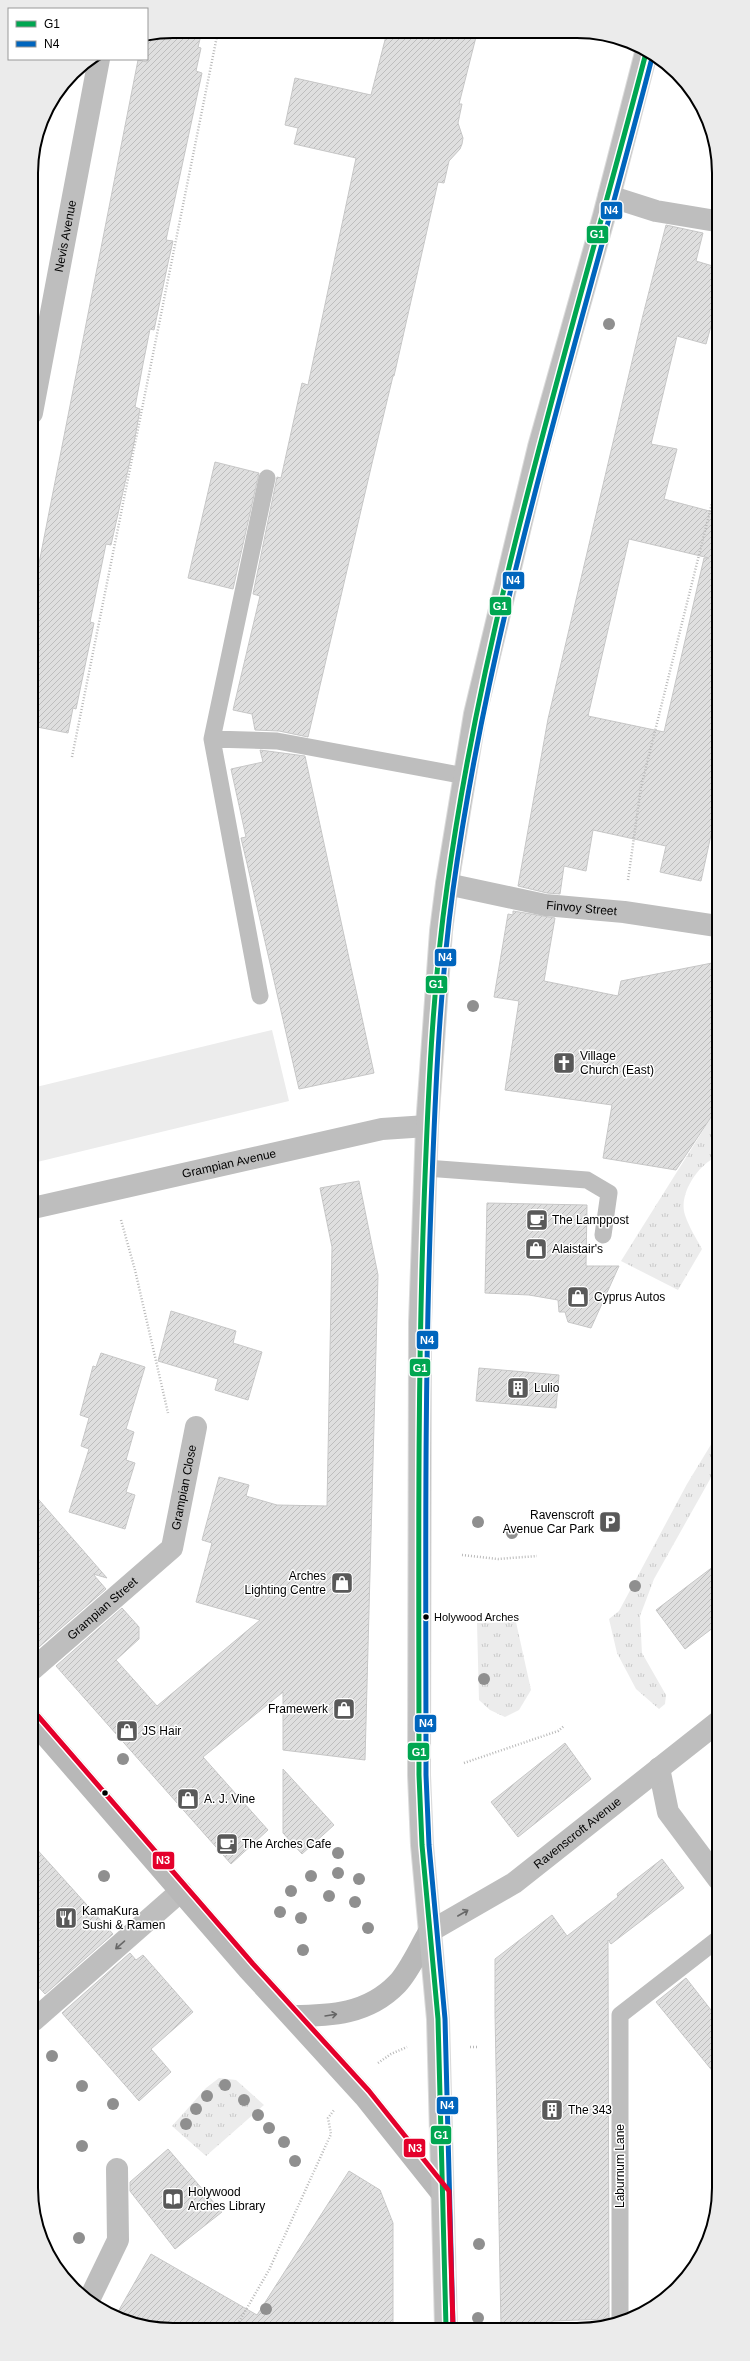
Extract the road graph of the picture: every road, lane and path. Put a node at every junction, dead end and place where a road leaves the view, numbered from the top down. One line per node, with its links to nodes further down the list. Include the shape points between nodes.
1 (217, 38): 10 (path)
2 (645, 57): 4 (main road)
3 (99, 60): 6 (main road, Nevis Avenue)
4 (609, 196): 5 (main road, via 656,211); 11 (main road, via 539,447 475,714)
5 (712, 220)
6 (38, 381)
7 (267, 478): 9 (lane)
8 (712, 503): 13 (path, via 641,788)
9 (212, 739): 11 (lane, via 277,741); 15 (lane)
10 (72, 757)
11 (465, 776): 12 (main road)
12 (446, 884): 13 (main road, Finvoy Street, via 545,905); 16 (main road, via 440,931)
13 (624, 912): 14 (main road, Finvoy Street)
14 (712, 925)
15 (260, 996)
16 (427, 1126): 17 (main road); 18 (main road, Grampian Avenue, via 382,1129)
17 (426, 1168): 20 (lane, via 586,1180 609,1193); 33 (main road, via 420,1331 419,1775)
18 (112, 1189): 19 (main road, Grampian Avenue); 21 (path, via 135,1270 167,1412)
19 (38, 1207)
20 (603, 1235)
21 (196, 1427): 22 (main road, Grampian Close)
22 (172, 1548): 25 (main road, Grampian Street)
23 (462, 1555): 24 (path, via 498,1559)
24 (537, 1556)
25 (38, 1665)
26 (564, 1726): 29 (path, via 558,1731)
27 (712, 1727): 30 (main road, Ravenscroft Avenue)
28 (38, 1728): 32 (main road)
29 (464, 1763)
30 (652, 1774): 31 (main road, via 668,1812); 33 (main road, Ravenscroft Avenue, one-way to 30, via 514,1883)
31 (712, 1871)
32 (181, 1891): 35 (main road); 36 (main road, one-way to 36)
33 (429, 1932): 35 (main road, one-way to 33, via 329,2016 360,2009 381,1997 398,1983); 37 (main road)
34 (712, 1944): 43 (lane, Laburnum Lane, via 620,2015)
35 (292, 2016): 39 (main road)
36 (38, 2017)
37 (439, 2047): 38 (path); 39 (path, via 404,2047 384,2058); 41 (main road)
38 (479, 2047)
39 (354, 2085): 41 (main road); 44 (path, via 328,2118 331,2134 269,2270)
40 (117, 2169): 42 (main road, via 118,2240)
41 (443, 2195): 45 (main road)
42 (91, 2295)
43 (620, 2316)
44 (238, 2323)
45 (446, 2323)

